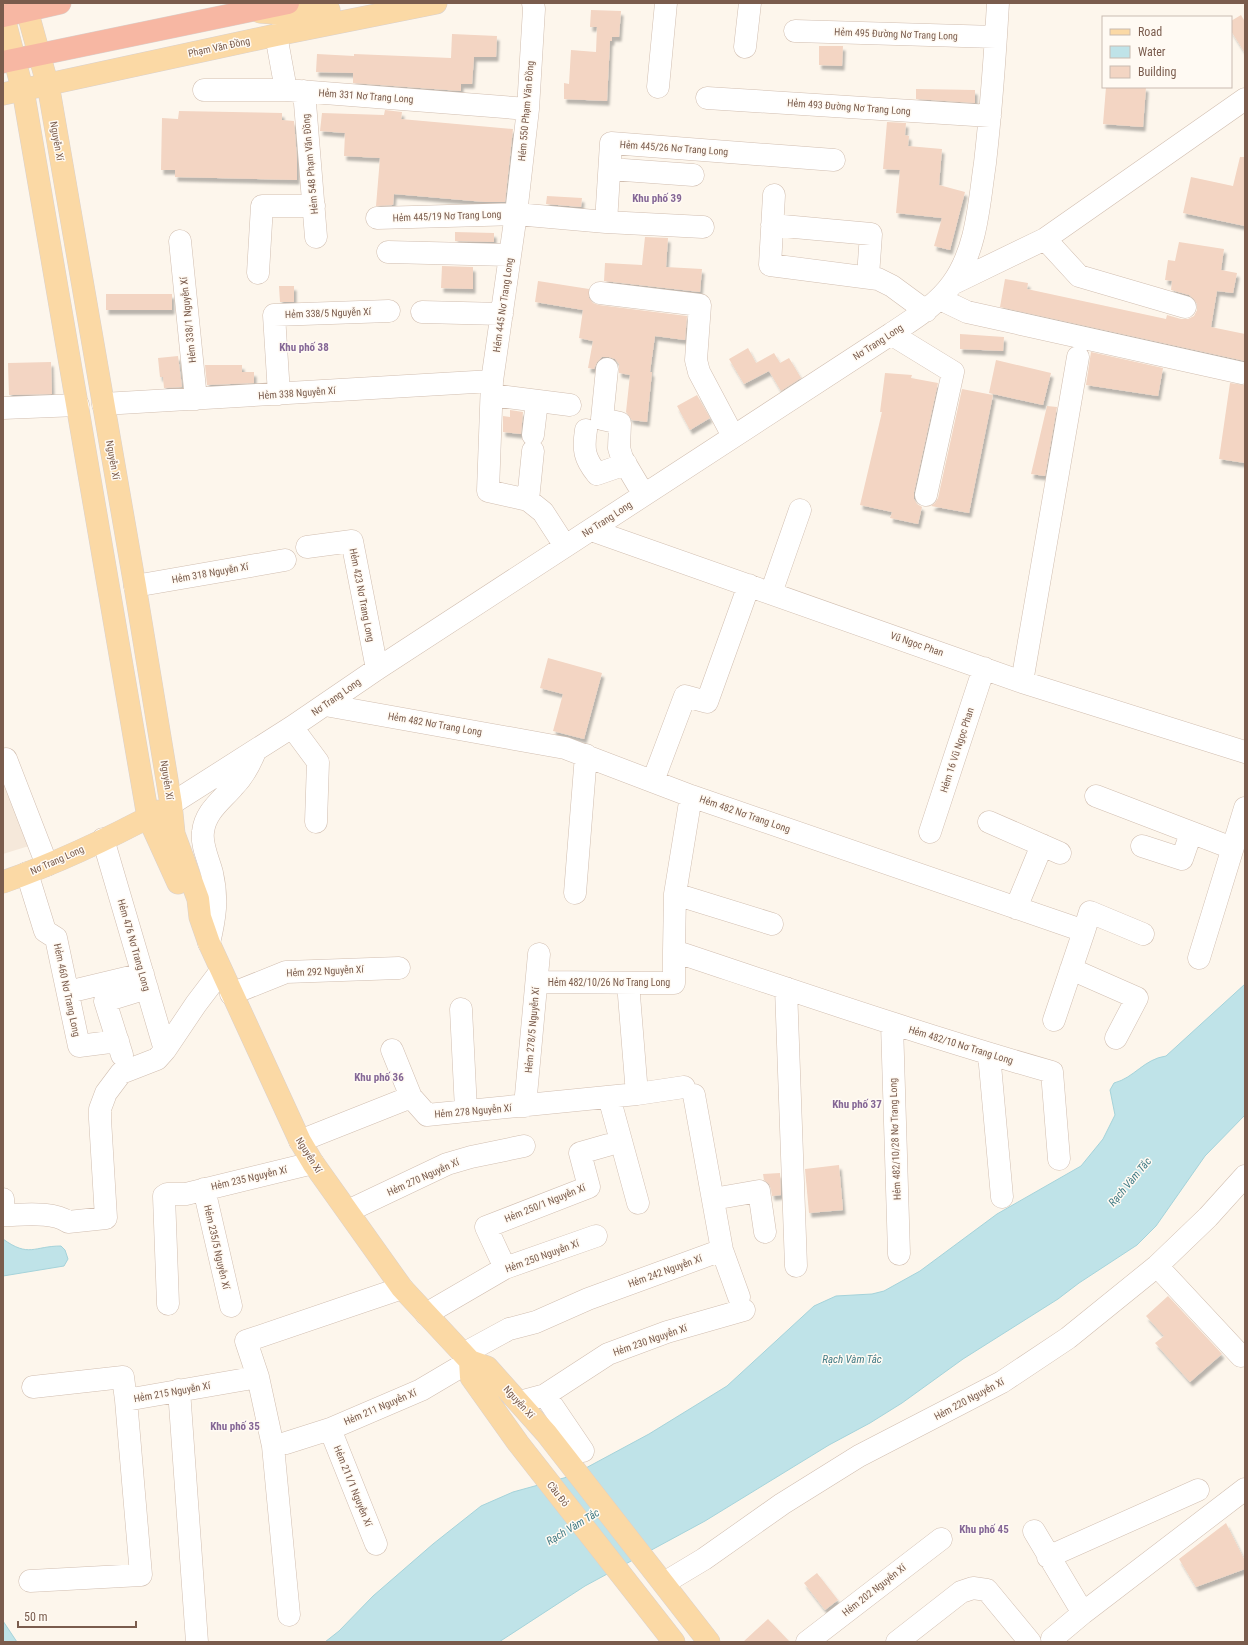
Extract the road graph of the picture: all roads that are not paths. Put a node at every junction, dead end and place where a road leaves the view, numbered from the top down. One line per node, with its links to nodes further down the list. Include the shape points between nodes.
1 (60, 3): 9 (highway)
2 (288, 3): 10 (highway)
3 (366, 3): 10 (main road, via 303,15)
4 (436, 3): 13 (main road, Phạm Văn Đồng)
5 (666, 3): 19 (street)
6 (750, 3): 15 (street)
7 (998, 3): 14 (street, Nơ Trang Long)
8 (539, 5): 25 (street, Hẻm 550 Phạm Văn Đồng)
9 (26, 7): 11 (highway); 16 (main road, Nguyễn Xí)
10 (247, 12): 16 (highway)
11 (3, 15): 17 (main road, Nguyễn Xí)
12 (795, 31): 14 (street, Hẻm 495 Đường Nơ Trang Long)
13 (276, 35): 18 (main road, Phạm Văn Đồng); 21 (street, Hẻm 548 Phạm Văn Đồng)
14 (996, 37): 26 (street, Nơ Trang Long)
15 (745, 47)
16 (38, 54): 17 (highway); 18 (main road, Nguyễn Xí)
17 (9, 60): 22 (main road, Nguyễn Xí)
18 (46, 85): 22 (main road, Phạm Văn Đồng); 58 (main road, Nguyễn Xí)
19 (658, 87)
20 (204, 90): 21 (street, Hẻm 331 Nơ Trang Long)
21 (294, 91): 25 (street, Hẻm 331 Nơ Trang Long); 31 (street, Hẻm 548 Phạm Văn Đồng)
22 (13, 92): 59 (main road, Nguyễn Xí, via 24,96)
23 (707, 98): 26 (street, Hẻm 493 Đường Nơ Trang Long)
24 (1245, 99): 38 (street)
25 (528, 108): 32 (street, Hẻm 550 Phạm Văn Đồng)
26 (990, 116): 45 (street, Nơ Trang Long, via 976,224 962,267)
27 (834, 160): 28 (street, Hẻm 445/26 Nơ Trang Long, via 611,143)
28 (610, 169): 29 (street); 34 (street, Hẻm 445/26 Nơ Trang Long)
29 (693, 175)
30 (774, 195): 35 (street)
31 (314, 206): 37 (street, Hẻm 548 Phạm Văn Đồng); 42 (street, via 262,206)
32 (516, 214): 33 (street, Hẻm 445/19 Nơ Trang Long); 34 (street); 41 (street, Hẻm 445 Nơ Trang Long)
33 (377, 218)
34 (606, 222): 36 (street)
35 (772, 225): 43 (street, via 770,265); 43 (street, via 871,234)
36 (703, 227)
37 (316, 237)
38 (1045, 239): 45 (street); 46 (street, via 1079,276)
39 (180, 241): 56 (street, Hẻm 338/1 Nguyễn Xí)
40 (388, 252): 41 (street)
41 (510, 255): 49 (street, Hẻm 445 Nơ Trang Long)
42 (258, 273)
43 (868, 276): 45 (street)
44 (600, 293): 63 (street, via 700,305 696,360 699,372)
45 (939, 298): 50 (street, Nơ Trang Long); 53 (street, via 967,312)
46 (1186, 307)
47 (389, 311): 55 (street, Hẻm 338/5 Nguyễn Xí, via 274,315)
48 (422, 312): 49 (street)
49 (502, 314): 54 (street, Hẻm 445 Nơ Trang Long)
50 (891, 334): 63 (street, Nơ Trang Long); 66 (street, via 953,372)
51 (1078, 357): 78 (street)
52 (607, 369): 64 (street, via 602,419 620,423 619,448)
53 (1242, 373)
54 (492, 388): 55 (street, Hẻm 338 Nguyễn Xí); 57 (street); 67 (street, Hẻm 445 Nơ Trang Long, via 488,491)
55 (279, 394): 56 (street, Hẻm 338 Nguyễn Xí)
56 (196, 399): 58 (street, Hẻm 338 Nguyễn Xí)
57 (537, 401): 60 (street); 67 (street)
58 (103, 404): 74 (main road, Nguyễn Xí)
59 (78, 405): 61 (street); 90 (main road, Nguyễn Xí)
60 (570, 405)
61 (3, 408)
62 (586, 430): 64 (street, via 586,458 597,474)
63 (733, 436): 65 (street, Nơ Trang Long)
64 (626, 464): 65 (street)
65 (644, 494): 69 (street, Nơ Trang Long)
66 (926, 495)
67 (528, 500): 70 (street, Hẻm 445 Nơ Trang Long, via 543,512)
68 (800, 510): 75 (street)
69 (591, 530): 70 (street, Nơ Trang Long); 73 (street, Vũ Ngọc Phan)
70 (566, 546): 77 (street, Nơ Trang Long)
71 (307, 547): 77 (street, Hẻm 423 Nơ Trang Long, via 352,541)
72 (285, 560): 74 (street, Hẻm 318 Nguyễn Xí)
73 (749, 585): 75 (street, Vũ Ngọc Phan); 85 (street, via 707,702 685,696)
74 (135, 586): 88 (main road, Nguyễn Xí)
75 (771, 593): 76 (street, Vũ Ngọc Phan)
76 (984, 668): 78 (street, Vũ Ngọc Phan); 93 (street, Hẻm 16 Vũ Ngọc Phan)
77 (376, 669): 79 (street, Nơ Trang Long)
78 (1022, 682): 82 (street, Vũ Ngọc Phan)
79 (325, 705): 80 (street, Nơ Trang Long); 83 (street, Hẻm 482 Nơ Trang Long, via 566,748)
80 (292, 727): 81 (street, Nơ Trang Long); 91 (street, via 318,762)
81 (255, 752): 88 (street, Nơ Trang Long); 108 (street, via 249,767 206,818 202,833 216,892 215,919)
82 (1245, 752)
83 (586, 756): 85 (street, Hẻm 482 Nơ Trang Long); 101 (street)
84 (6, 758): 98 (street)
85 (653, 781): 86 (street, Hẻm 482 Nơ Trang Long)
86 (690, 796): 102 (street); 103 (street, Hẻm 482 Nơ Trang Long)
87 (1096, 796): 94 (street)
88 (171, 804): 90 (main road, Nơ Trang Long); 104 (main road, Nguyễn Xí, via 174,834 198,899)
89 (1245, 808): 97 (street)
90 (148, 817): 95 (main road, Nơ Trang Long); 104 (main road, Nguyễn Xí, via 186,903)
91 (316, 822)
92 (989, 822): 103 (street, via 1051,849)
93 (930, 832)
94 (1191, 833): 96 (street, via 1182,858); 97 (street)
95 (103, 839): 98 (main road, Nơ Trang Long); 115 (street, Hẻm 476 Nơ Trang Long)
96 (1142, 846)
97 (1232, 848): 111 (street)
98 (47, 865): 99 (main road, Nơ Trang Long)
99 (27, 874): 100 (main road, Nơ Trang Long); 119 (street, Hẻm 460 Nơ Trang Long, via 45,931 56,938)
100 (3, 882)
101 (575, 893)
102 (675, 894): 105 (street); 109 (street)
103 (1016, 908): 106 (street, Hẻm 482 Nơ Trang Long)
104 (200, 917): 108 (main road, Nguyễn Xí)
105 (772, 924)
106 (1084, 932): 107 (street, via 1090,912); 113 (street)
107 (1143, 934)
108 (209, 943): 114 (main road, Nguyễn Xí)
109 (674, 952): 117 (street, Hẻm 482/10/26 Nơ Trang Long, via 674,983); 118 (street, Hẻm 482/10 Nơ Trang Long)
110 (540, 954): 116 (street, Hẻm 278/5 Nguyễn Xí)
111 (1199, 958)
112 (399, 968): 120 (street, Hẻm 292 Nguyễn Xí, via 286,972)
113 (1071, 969): 122 (street); 124 (street, via 1137,998)
114 (221, 971): 120 (main road, Nguyễn Xí); 126 (street)
115 (145, 981): 119 (street); 125 (street, via 105,1001); 126 (street, Hẻm 476 Nơ Trang Long)
116 (537, 982): 117 (street, Hẻm 482/10/26 Nơ Trang Long); 133 (street, Hẻm 278/5 Nguyễn Xí)
117 (628, 983): 130 (street)
118 (786, 988): 123 (street, Hẻm 482/10 Nơ Trang Long); 151 (street)
119 (68, 992): 125 (street, Hẻm 460 Nơ Trang Long, via 79,1046)
120 (231, 994): 135 (main road, Nguyễn Xí)
121 (461, 1009): 134 (street)
122 (1054, 1020)
123 (892, 1024): 128 (street, Hẻm 482/10 Nơ Trang Long); 150 (street, Hẻm 482/10/28 Nơ Trang Long)
124 (1116, 1038)
125 (118, 1041): 129 (street)
126 (165, 1050): 129 (street, via 157,1059)
127 (392, 1050): 131 (street)
128 (989, 1054): 138 (street, Hẻm 482/10 Nơ Trang Long, via 1052,1072); 142 (street)
129 (128, 1070): 145 (street, via 121,1073 106,1093 100,1109 106,1218 68,1222 55,1215)
130 (637, 1094): 132 (street, Hẻm 278 Nguyễn Xí); 143 (street, Hẻm 278 Nguyễn Xí, via 689,1091)
131 (411, 1097): 134 (street, Hẻm 278 Nguyễn Xí, via 427,1115); 135 (street)
132 (609, 1097): 133 (street, Hẻm 278 Nguyễn Xí); 144 (street)
133 (525, 1106): 134 (street, Hẻm 278 Nguyễn Xí)
134 (466, 1110)
135 (300, 1141): 139 (main road, Nguyễn Xí)
136 (608, 1145): 153 (street, Hẻm 250/1 Nguyễn Xí, via 580,1153 589,1187 486,1226)
137 (524, 1146): 146 (street, Hẻm 270 Nguyễn Xí, via 471,1156 447,1164)
138 (1059, 1159)
139 (314, 1163): 141 (street, Hẻm 235 Nguyễn Xí); 146 (main road, Nguyễn Xí)
140 (1245, 1176): 152 (street, Hẻm 220 Nguyễn Xí, via 1208,1217)
141 (195, 1192): 155 (street, Hẻm 235 Nguyễn Xí, via 164,1196); 156 (street, Hẻm 235/5 Nguyễn Xí)
142 (1002, 1197)
143 (713, 1199): 147 (street, via 759,1191); 149 (street)
144 (638, 1203)
145 (4, 1207)
146 (348, 1211): 154 (main road, Nguyễn Xí)
147 (765, 1232)
148 (596, 1236): 153 (street, Hẻm 250 Nguyễn Xí)
149 (722, 1250): 159 (street, Hẻm 242 Nguyễn Xí, via 588,1299 536,1322 509,1329); 163 (street, Hẻm 230 Nguyễn Xí, via 742,1303 722,1317 667,1332 608,1354)
150 (899, 1254)
151 (796, 1266)
152 (1157, 1266): 158 (street); 175 (street, Hẻm 220 Nguyễn Xí, via 1068,1338 1002,1382 859,1456 782,1504 704,1559)
153 (505, 1268): 157 (street, Hẻm 250 Nguyễn Xí)
154 (402, 1288): 157 (main road, Nguyễn Xí); 160 (street, via 246,1341)
155 (168, 1304)
156 (231, 1306)
157 (426, 1314): 159 (main road, Nguyễn Xí)
158 (1241, 1356)
159 (466, 1357): 165 (main road, Nguyễn Xí, via 487,1367); 166 (street, Hẻm 211 Nguyễn Xí, via 421,1390); 180 (main road, Cầu Đỏ, via 471,1377 518,1443)
160 (258, 1377): 162 (street, Hẻm 215 Nguyễn Xí); 178 (street, via 273,1446)
161 (34, 1387): 164 (street, Hẻm 215 Nguyễn Xí, via 122,1378)
162 (179, 1390): 164 (street, Hẻm 215 Nguyễn Xí); 179 (street)
163 (545, 1395): 165 (street, Hẻm 230 Nguyễn Xí); 168 (street)
164 (126, 1400): 176 (street, via 141,1575)
165 (519, 1402): 175 (main road, Nguyễn Xí)
166 (330, 1429): 167 (street, Hẻm 211 Nguyễn Xí); 173 (street, Hẻm 211/1 Nguyễn Xí)
167 (286, 1444)
168 (583, 1451)
169 (1245, 1489): 177 (street)
170 (1198, 1490): 174 (street)
171 (1034, 1531): 174 (street)
172 (941, 1539): 182 (street, Hẻm 202 Nguyễn Xí)
173 (376, 1544)
174 (1048, 1557): 177 (street)
175 (660, 1577): 181 (main road)
176 (30, 1581)
177 (1083, 1613): 185 (street, via 1052,1639)
178 (289, 1615)
179 (197, 1642)
180 (674, 1642)
181 (710, 1642)
182 (807, 1642)
183 (897, 1642): 184 (street, via 961,1592 973,1588 987,1590)
184 (1030, 1642)
185 (1055, 1642)

